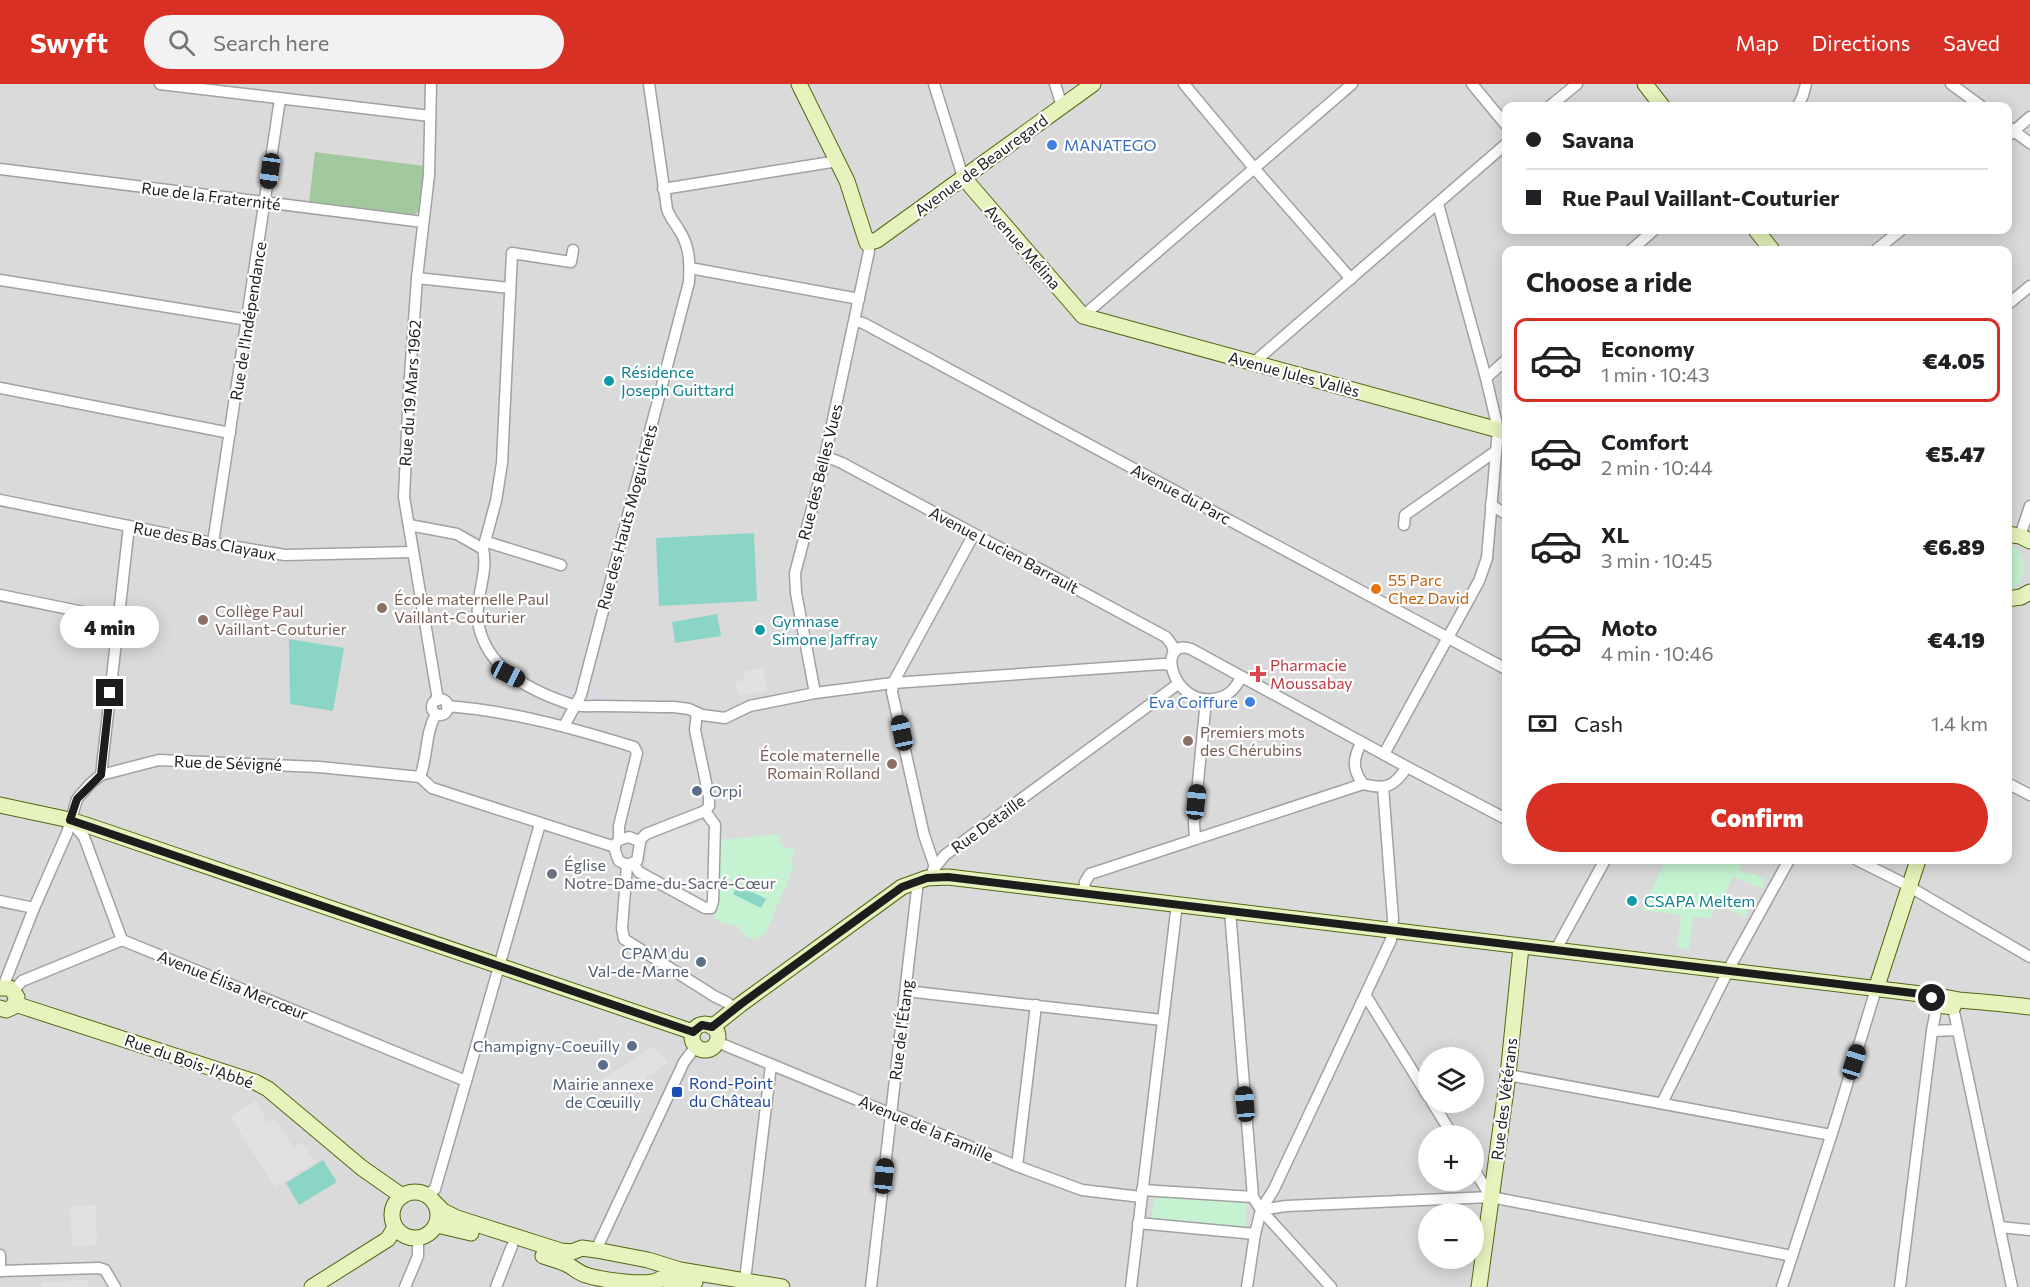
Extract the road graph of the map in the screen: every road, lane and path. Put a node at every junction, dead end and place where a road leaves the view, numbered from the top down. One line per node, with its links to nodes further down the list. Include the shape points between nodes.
1 (160, 84): 15 (street)
2 (431, 84): 21 (street, Rue du 19 Mars 1962)
3 (649, 84): 32 (street, Rue des Hauts Moguichets)
4 (799, 84): 28 (street)
5 (934, 84): 31 (street)
6 (1055, 84): 20 (street)
7 (1093, 84): 20 (street, Avenue de Beauregard)
8 (1184, 84): 29 (street)
9 (1352, 84): 29 (street)
10 (1472, 84): 23 (street)
11 (1577, 84): 16 (street)
12 (1645, 84): 17 (street)
13 (1806, 84): 18 (street)
14 (1951, 84): 19 (street)
15 (280, 99): 21 (street); 33 (street, Rue de l'Indépendance)
16 (1555, 102)
17 (1659, 102)
18 (1799, 102)
19 (1976, 102)
20 (1062, 106): 31 (street, Avenue de Beauregard)
21 (430, 116): 35 (street, Rue du 19 Mars 1962)
22 (2030, 117): 24 (street)
23 (1502, 120)
24 (2012, 129)
25 (2012, 133): 26 (street)
26 (2030, 143)
27 (1502, 148): 34 (street)
28 (838, 161): 32 (street); 42 (street)
29 (1254, 168): 46 (street); 52 (street)
30 (0, 169): 33 (street, Rue de la Fraternité)
31 (963, 177): 42 (street, Avenue de Beauregard); 52 (street, Avenue Mélina)
32 (663, 189): 44 (street, Rue des Hauts Moguichets, via 670,218 688,248)
33 (266, 202): 35 (street, Rue de la Fraternité); 53 (street, Rue de l'Indépendance)
34 (1438, 204): 46 (street); 57 (street)
35 (423, 222): 45 (street, Rue du 19 Mars 1962)
36 (1649, 234): 39 (street)
37 (1759, 234): 40 (street)
38 (1895, 234): 41 (street)
39 (1635, 246)
40 (1769, 246)
41 (1881, 246)
42 (868, 247): 50 (street, Rue des Belles Vues)
43 (573, 250): 49 (street, via 571,262 512,253)
44 (690, 268): 50 (street); 90 (street, Rue des Hauts Moguichets, via 581,694)
45 (417, 278): 49 (street); 67 (street, Rue du 19 Mars 1962, via 404,497)
46 (1351, 279): 55 (street)
47 (0, 280): 53 (street)
48 (2030, 286): 51 (street)
49 (510, 288): 73 (street, via 502,463)
50 (859, 299): 54 (street, Rue des Belles Vues)
51 (2012, 302)
52 (1083, 316): 55 (street, Avenue Jules Vallès)
53 (248, 320): 60 (street, Rue de l'Indépendance)
54 (855, 321): 62 (street, Rue des Belles Vues); 80 (street, Avenue du Parc)
55 (1254, 363): 59 (street, Avenue Jules Vallès)
56 (1502, 364): 57 (street)
57 (1486, 378): 59 (street)
58 (0, 388): 60 (street)
59 (1502, 430): 61 (street)
60 (231, 433): 72 (street, Rue de l'Indépendance)
61 (1496, 451): 64 (street); 68 (street, via 1405,515)
62 (825, 456): 70 (street, Avenue Lucien Barrault); 87 (street, Rue des Belles Vues, via 795,573)
63 (0, 500): 69 (street, Rue des Bas Clayaux)
64 (1491, 505): 66 (street); 80 (street, via 1487,558 1479,581)
65 (2030, 506): 71 (street)
66 (1502, 512)
67 (409, 525): 73 (street, via 457,534); 74 (street, Rue du 19 Mars 1962)
68 (1404, 525)
69 (129, 526): 72 (street, Rue des Bas Clayaux); 79 (street)
70 (974, 534): 81 (street, Avenue Lucien Barrault, via 1166,637); 85 (street)
71 (2019, 537)
72 (213, 543): 74 (street, Rue des Bas Clayaux, via 285,555)
73 (485, 546): 75 (street); 90 (street, via 479,626 493,658 508,674)
74 (413, 552): 89 (street, Rue du 19 Mars 1962)
75 (561, 565)
76 (2030, 592): 78 (street)
77 (0, 596): 79 (street)
78 (2012, 598)
79 (118, 619): 96 (street)
80 (1447, 637): 83 (street, Avenue du Parc); 94 (street)
81 (1174, 653): 82 (street); 84 (street, via 1180,648 1191,649)
82 (1170, 665): 85 (street); 86 (street)
83 (1502, 667)
84 (1241, 677): 88 (street, via 1230,693); 93 (street)
85 (893, 683): 87 (street); 115 (street, via 924,835)
86 (1178, 684): 88 (street); 115 (street, Rue Detaille, via 945,855)
87 (814, 693): 91 (street, via 743,708 725,718)
88 (1206, 700): 107 (street)
89 (443, 703): 92 (street); 97 (street, via 445,713 436,714 431,723)
90 (574, 705): 91 (street, via 674,707); 92 (street, Rue des Hauts Moguichets)
91 (697, 713): 103 (street, via 695,730 709,797)
92 (564, 726): 109 (street, via 637,750)
93 (1361, 743): 94 (street); 98 (street, via 1355,756 1356,775)
94 (1384, 754): 95 (street)
95 (1407, 767): 100 (street, via 1394,784); 104 (street)
96 (101, 775): 97 (street, Rue de Sévigné, via 159,760 320,766); 105 (street, via 77,799)
97 (420, 777): 106 (street, via 432,788)
98 (1363, 784): 100 (street); 107 (street)
99 (2012, 786): 101 (street)
100 (1383, 787): 122 (street)
101 (2030, 795)
102 (0, 805): 105 (street)
103 (705, 811): 108 (street, via 646,834); 110 (street, via 715,825 711,908)
104 (1502, 817)
105 (70, 820): 120 (street); 123 (street, via 84,837); 127 (street)
106 (540, 824): 109 (street); 127 (street)
107 (1195, 838): 117 (street, via 1090,874)
108 (639, 841): 109 (street, via 629,837); 110 (street, via 637,861)
109 (617, 843): 110 (street, via 619,861)
110 (630, 864): 137 (street, via 624,939)
111 (1603, 864): 125 (street)
112 (1787, 864): 128 (street)
113 (1865, 864): 116 (street)
114 (1917, 864): 116 (street)
115 (927, 875): 117 (street); 130 (street, Rue de l'Étang); 137 (street, Rue Detaille, via 902,887)
116 (1909, 887): 126 (street); 129 (street)
117 (1084, 892): 119 (street)
118 (0, 901): 120 (street)
119 (1177, 904): 121 (street); 138 (street)
120 (34, 908): 131 (street)
121 (1230, 911): 122 (street); 154 (street)
122 (1393, 931): 124 (street); 132 (street)
123 (122, 940): 131 (street, via 22,981); 146 (street, Avenue Élisa Mercœur)
124 (1521, 946): 125 (street); 144 (street, Rue des Vétérans)
125 (1555, 951): 128 (street)
126 (2030, 957)
127 (499, 966): 142 (street); 146 (street)
128 (1728, 972): 129 (street); 147 (street)
129 (1876, 989): 133 (street, via 1921,994); 149 (street)
130 (906, 991): 135 (street); 148 (street, Rue de l'Étang)
131 (6, 996): 153 (street, Rue du Bois-l'Abbé, via 255,1082)
132 (1366, 996): 145 (street); 157 (street)
133 (1934, 1001): 134 (street, via 1945,997); 140 (street)
134 (1955, 1004): 136 (street, via 1976,1000); 139 (street)
135 (1036, 1005): 138 (street); 150 (street)
136 (2030, 1007)
137 (734, 1009): 141 (street, Rue Detaille)
138 (1162, 1020): 152 (street)
139 (1958, 1030): 140 (street); 161 (street)
140 (1932, 1031): 186 (street)
141 (714, 1034): 142 (street, via 702,1025); 142 (street, via 710,1049 700,1049); 143 (street, Avenue de la Famille)
142 (694, 1039): 166 (street)
143 (771, 1065): 148 (street, Avenue de la Famille); 172 (street)
144 (1508, 1075): 147 (street); 155 (street, Rue des Vétérans)
145 (1418, 1080)
146 (466, 1081): 156 (street)
147 (1662, 1103): 149 (street)
148 (891, 1113): 150 (street, Avenue de la Famille); 180 (street, Rue de l'Étang)
149 (1831, 1135): 168 (street)
150 (1017, 1166): 152 (street, Avenue de la Famille, via 1082,1190)
151 (1484, 1186): 155 (street)
152 (1141, 1194): 154 (street, Avenue de la Famille); 158 (street)
153 (402, 1196): 156 (street, via 414,1192); 160 (street, via 392,1214)
154 (1253, 1197): 157 (street)
155 (1491, 1197): 157 (street); 168 (street); 184 (street, Rue des Vétérans)
156 (431, 1199): 159 (street, via 439,1218); 169 (street, via 457,1218 561,1251)
157 (1261, 1210): 163 (street); 183 (street)
158 (1138, 1223): 163 (street); 181 (street)
159 (437, 1225): 164 (street); 165 (street)
160 (395, 1227): 164 (street, via 405,1236); 175 (street, via 388,1239)
161 (2000, 1227): 162 (street); 187 (street)
162 (2030, 1230)
163 (1255, 1234): 182 (street)
164 (418, 1239): 176 (street, via 418,1256)
165 (512, 1246): 169 (street); 177 (street)
166 (596, 1250): 169 (street, via 582,1248); 171 (street, via 648,1260)
167 (0, 1255): 170 (street)
168 (1792, 1256): 185 (street)
169 (571, 1259): 173 (street, via 585,1275)
170 (0, 1271): 174 (street, via 99,1268 105,1270)
171 (659, 1272): 172 (street, via 680,1270); 173 (street, via 650,1284); 178 (street)
172 (745, 1280): 179 (street)
173 (623, 1285)
174 (115, 1287)
175 (312, 1287)
176 (405, 1287)
177 (496, 1287)
178 (730, 1287)
179 (782, 1287)
180 (871, 1287)
181 (1131, 1287)
182 (1246, 1287)
183 (1331, 1287)
184 (1479, 1287)
185 (1782, 1287)
186 (1900, 1287)
187 (2012, 1287)

